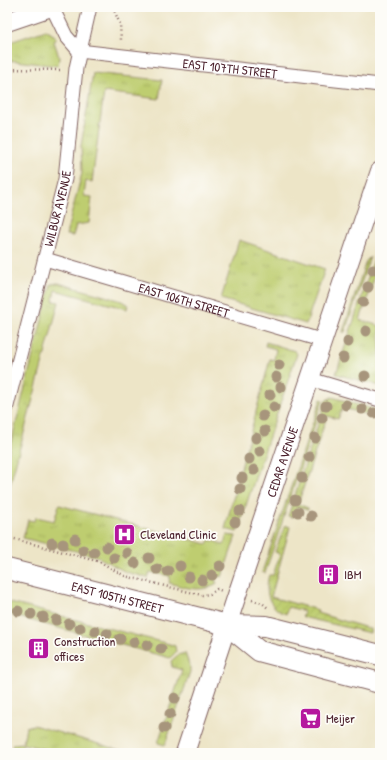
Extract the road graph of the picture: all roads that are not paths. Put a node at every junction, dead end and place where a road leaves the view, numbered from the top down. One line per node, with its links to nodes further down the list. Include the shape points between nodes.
1 (51, 7): 3 (street); 4 (street, via 66,36)
2 (90, 7): 4 (street, WILBUR AVENUE)
3 (7, 22)
4 (79, 51): 5 (street, EAST 107TH STREET); 7 (street, WILBUR AVENUE, via 65,179)
5 (380, 85)
6 (380, 172): 8 (street, CEDAR AVENUE)
7 (45, 258): 8 (street, EAST 106TH STREET); 11 (street, WILBUR AVENUE)
8 (324, 341): 9 (street, CEDAR AVENUE)
9 (310, 379): 10 (street); 13 (street, CEDAR AVENUE)
10 (380, 400)
11 (7, 406)
12 (7, 569): 13 (main road, EAST 105TH STREET)
13 (227, 625): 14 (main road, EAST 105TH STREET, via 266,626); 15 (main road, EAST 105TH STREET, via 259,651); 16 (street, CEDAR AVENUE)
14 (380, 655)
15 (380, 682)
16 (186, 753)

